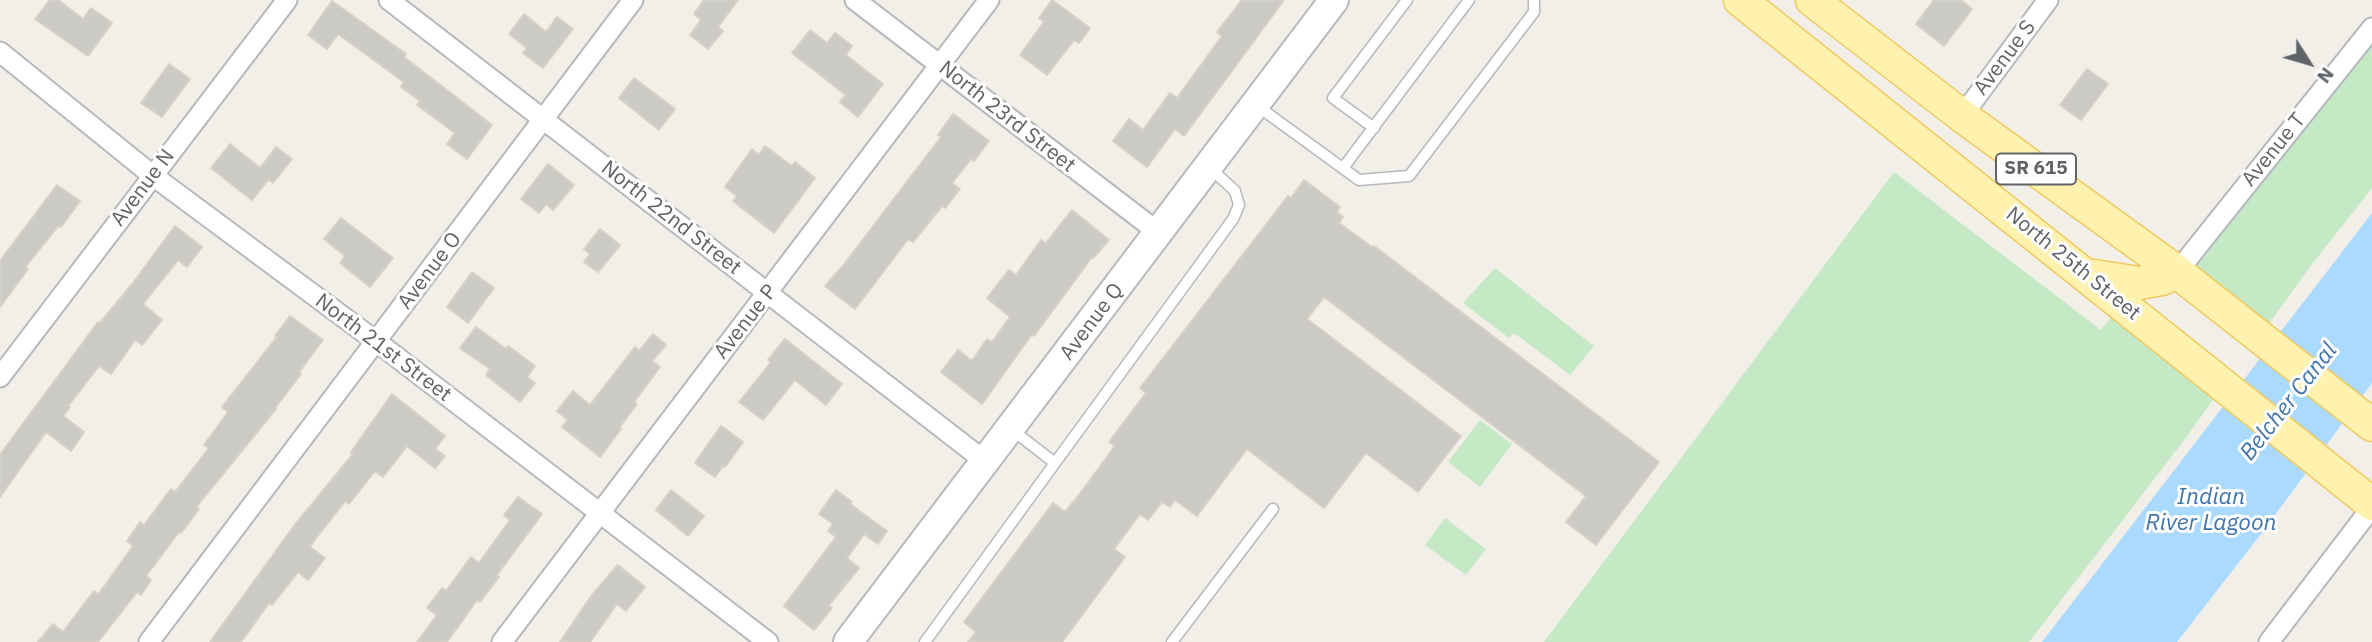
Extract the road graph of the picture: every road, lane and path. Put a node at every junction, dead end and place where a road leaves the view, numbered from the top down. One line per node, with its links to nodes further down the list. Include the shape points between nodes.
1 (287, 0): 22 (street, Avenue N)
2 (389, 0): 18 (street, North 22nd Street)
3 (633, 0): 18 (street, Avenue O)
4 (855, 0): 15 (street, North 23rd Street)
5 (989, 0): 15 (street, Avenue P)
6 (1334, 0): 16 (street, Avenue Q)
7 (1407, 0): 19 (lane, via 1333,98)
8 (1469, 0): 19 (lane)
9 (1534, 0): 21 (lane, via 1534,12 1409,176 1359,180)
10 (1740, 0): 25 (main road, North 25th Street / SR 615)
11 (1812, 0): 17 (main road, SR 615)
12 (2048, 0): 17 (street, Avenue S)
13 (2372, 28): 24 (street, Avenue T)
14 (0, 52): 22 (street, North 21st Street)
15 (941, 66): 23 (street, North 23rd Street); 26 (street, Avenue P)
16 (1255, 105): 20 (street, Avenue Q); 21 (lane)
17 (1962, 116): 24 (main road, SR 615)
18 (544, 119): 26 (street, North 22nd Street); 27 (street, Avenue O)
19 (1374, 128): 21 (lane)
20 (1209, 167): 23 (street, Avenue Q); 32 (lane, via 1235,191 1239,205 1233,219)
21 (1343, 168)
22 (152, 175): 27 (street, North 21st Street); 28 (street, Avenue N)
23 (1159, 233): 30 (street, Avenue Q)
24 (2177, 272): 25 (main road, via 2139,283); 29 (main road, SR 615)
25 (2087, 275): 33 (main road, North 25th Street / SR 615)
26 (769, 293): 31 (street, North 22nd Street); 35 (street, Avenue P)
27 (377, 342): 35 (street, North 21st Street); 37 (street, Avenue O)
28 (0, 377)
29 (2372, 425)
30 (1011, 429): 31 (street, Avenue Q); 32 (lane)
31 (986, 462): 36 (street, Avenue Q)
32 (1055, 463): 40 (lane)
33 (2372, 505): 42 (street)
34 (1273, 509): 41 (lane)
35 (598, 513): 38 (street, Avenue P); 39 (street, North 21st Street)
36 (852, 641)
37 (149, 642)
38 (502, 642)
39 (768, 642)
40 (925, 642)
41 (1172, 642)
42 (2269, 642)

